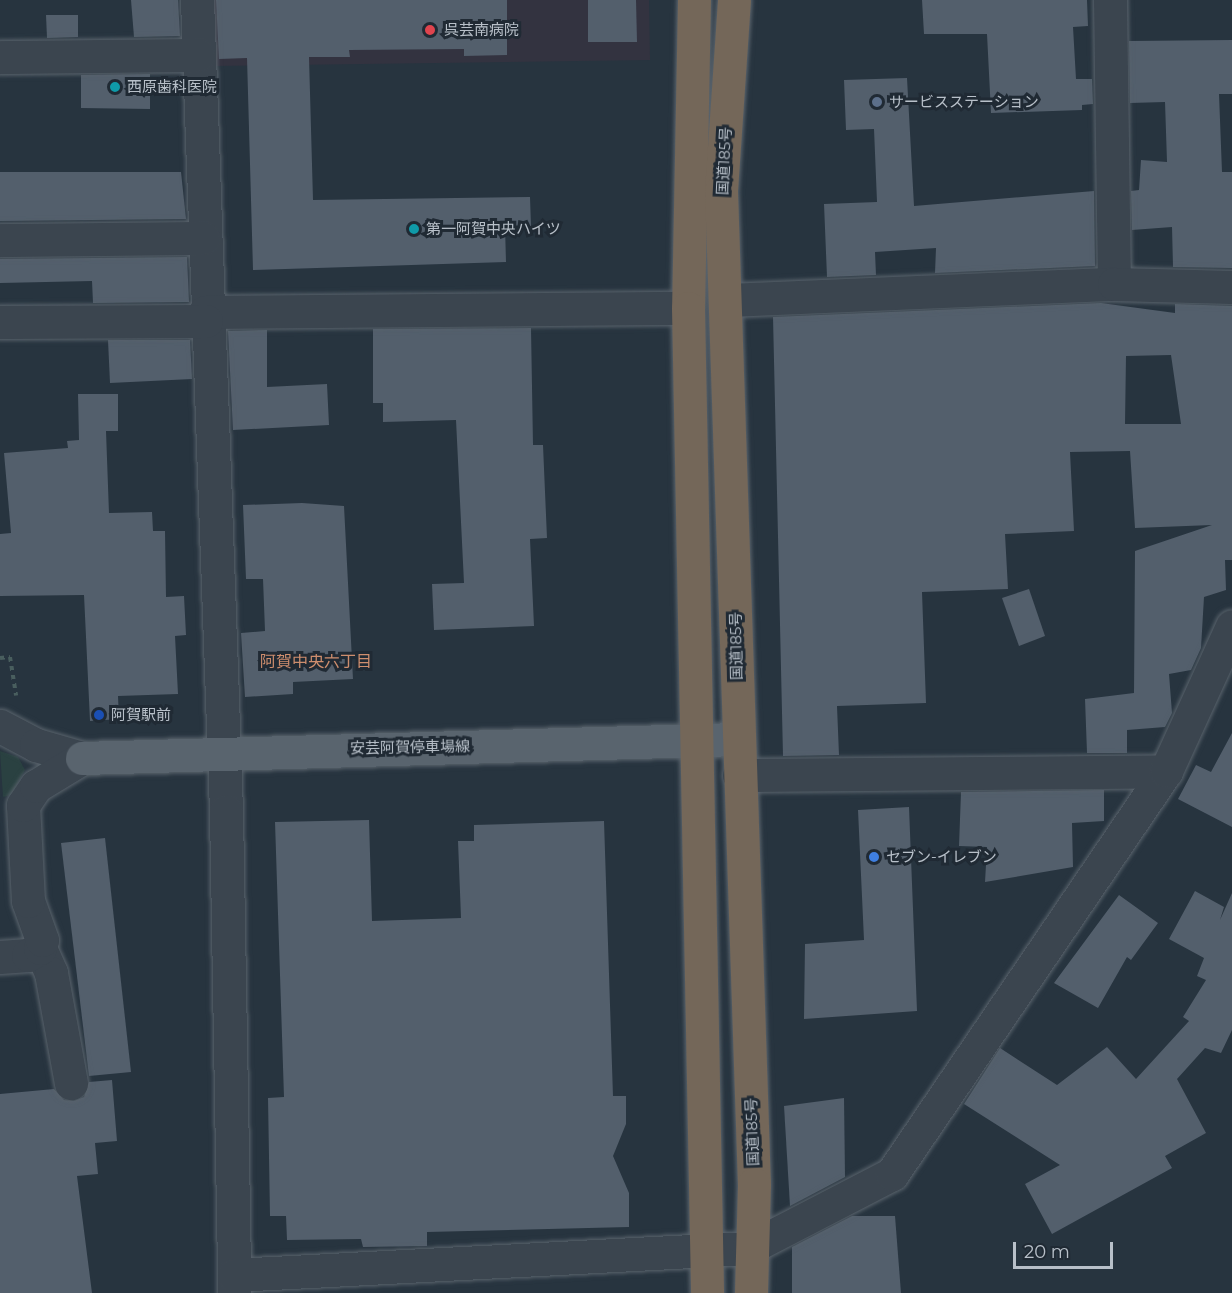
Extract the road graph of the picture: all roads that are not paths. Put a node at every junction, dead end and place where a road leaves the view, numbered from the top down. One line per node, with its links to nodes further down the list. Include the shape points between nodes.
1 (197, 0): 5 (street)
2 (694, 0): 12 (highway)
3 (734, 0): 11 (highway, 国道185号, via 721,191)
4 (1110, 0): 9 (street)
5 (198, 55): 6 (street); 7 (street)
6 (0, 57)
7 (203, 238): 8 (street); 13 (street)
8 (0, 240)
9 (1114, 284): 10 (street); 11 (street)
10 (1232, 287)
11 (728, 300): 17 (highway, 国道185号)
12 (688, 308): 13 (street); 18 (highway)
13 (205, 316): 14 (street); 19 (street)
14 (0, 322)
15 (1232, 626): 21 (street)
16 (9, 714): 20 (street, via 36,745)
17 (738, 739): 18 (main road, 安芸阿賀停車場線); 22 (highway, 国道185号)
18 (694, 741): 19 (main road, 安芸阿賀停車場線); 28 (highway)
19 (222, 751): 20 (main road, 安芸阿賀停車場線); 29 (street)
20 (82, 758): 23 (street, via 36,786)
21 (1166, 771): 22 (street); 27 (street, via 892,1174)
22 (739, 775): 27 (highway, 国道185号, via 754,1184)
23 (11, 808): 24 (street, via 28,901 41,929)
24 (40, 948): 25 (street, via 12,959); 26 (street, via 51,973)
25 (0, 957)
26 (70, 1083)
27 (749, 1248): 28 (street); 31 (highway, 国道185号)
28 (706, 1253): 29 (street); 30 (highway)
29 (234, 1284)
30 (707, 1293)
31 (751, 1293)

